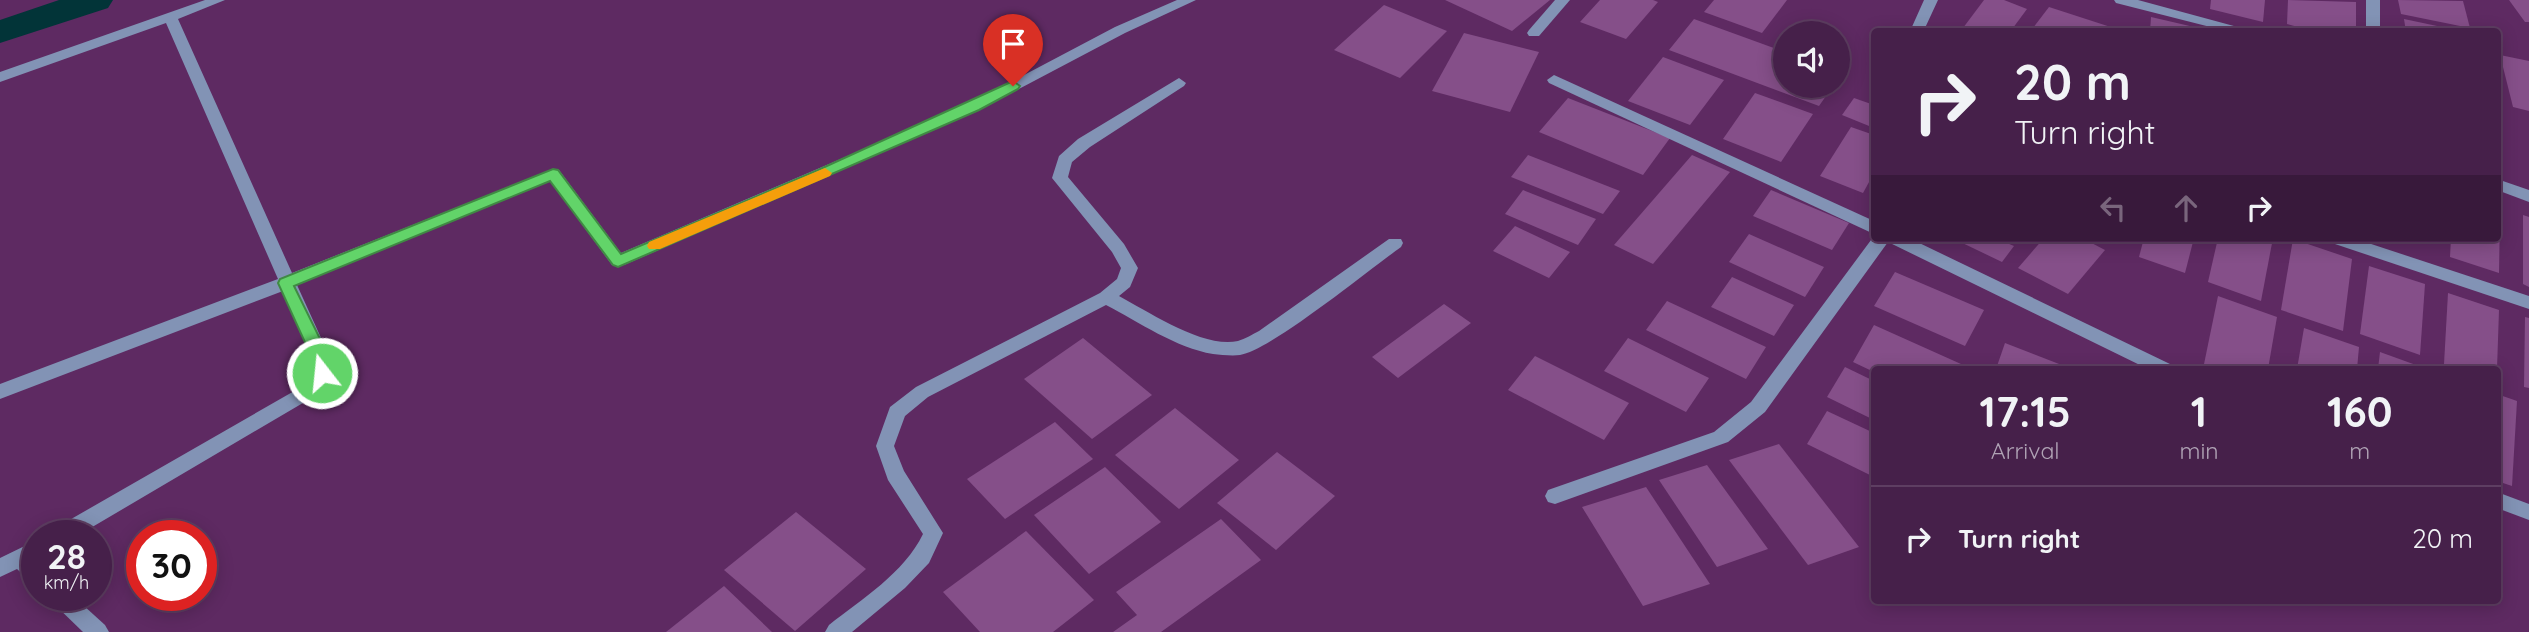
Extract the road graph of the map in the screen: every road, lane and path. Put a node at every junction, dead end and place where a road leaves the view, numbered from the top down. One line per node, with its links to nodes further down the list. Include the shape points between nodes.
1 (218, 0): 7 (street)
2 (1189, 0): 22 (street, via 1120,30 974,107 618,261 553,174)
3 (1563, 0): 11 (street)
4 (1931, 0): 8 (street)
5 (2121, 0): 9 (street)
6 (2373, 0): 10 (street)
7 (170, 17): 12 (street); 22 (street)
8 (1918, 28)
9 (2233, 28)
10 (2373, 28)
11 (1534, 33)
12 (0, 77)
13 (1554, 80): 17 (street)
14 (1179, 83): 23 (street, via 1065,160 1060,178 1130,268 1124,283)
15 (2501, 186): 16 (street)
16 (2529, 196)
17 (1871, 227)
18 (1879, 242): 27 (street, via 1758,407 1721,437)
19 (1902, 242): 25 (street)
20 (2347, 242): 24 (street)
21 (1395, 243): 23 (street, via 1265,336 1240,348 1213,347 1180,335)
22 (285, 283): 26 (street); 30 (street, via 318,351 322,373 302,395)
23 (1106, 297): 35 (street, via 922,392 897,412 885,446 895,474 933,533 922,557 898,582)
24 (2529, 303)
25 (2158, 366)
26 (0, 392)
27 (1556, 496)
28 (2501, 502): 29 (street)
29 (2529, 512)
30 (87, 520)
31 (21, 557): 32 (street)
32 (0, 568)
33 (75, 611): 34 (street)
34 (98, 632)
35 (836, 632)

